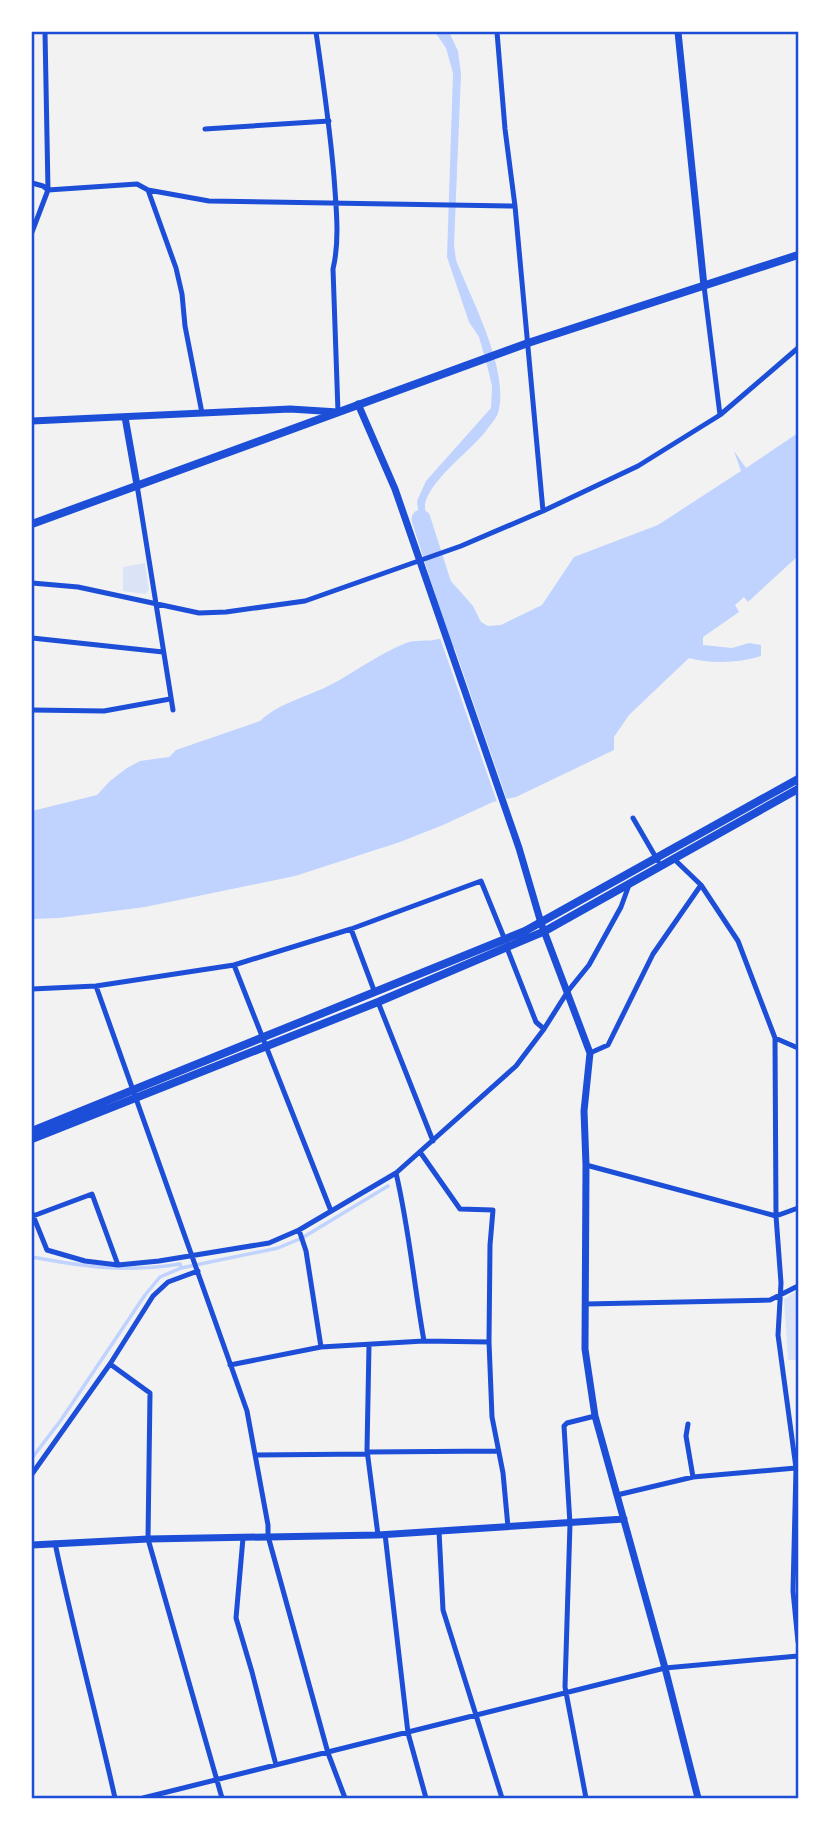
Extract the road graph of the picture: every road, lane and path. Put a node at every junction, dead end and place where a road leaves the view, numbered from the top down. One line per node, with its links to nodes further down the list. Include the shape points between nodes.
1 (45, 32): 8 (street)
2 (316, 32): 5 (street)
3 (497, 32): 11 (street)
4 (678, 32): 14 (street)
5 (329, 121): 6 (street); 10 (street)
6 (205, 129)
7 (32, 183): 8 (street)
8 (48, 190): 9 (street, via 136,184); 12 (street)
9 (148, 190): 10 (street, via 209,201); 19 (street, via 176,268)
10 (336, 204): 11 (street); 18 (street, via 332,269)
11 (515, 206): 15 (street)
12 (32, 232)
13 (799, 255): 14 (main road)
14 (704, 286): 15 (main road); 20 (street)
15 (528, 343): 17 (main road); 24 (street)
16 (799, 348): 20 (street)
17 (358, 404): 18 (main road); 40 (street, via 395,489)
18 (338, 412): 19 (street); 23 (main road)
19 (202, 413): 21 (street)
20 (720, 415): 24 (street, via 638,466)
21 (125, 418): 22 (street); 23 (street)
22 (32, 421)
23 (136, 485): 25 (main road); 27 (street)
24 (543, 512): 27 (street, via 305,601 199,613)
25 (32, 524)
26 (32, 583): 27 (street)
27 (155, 603): 29 (street)
28 (32, 638): 29 (street)
29 (163, 652): 30 (street)
30 (170, 699): 31 (street, via 104,711); 32 (street)
31 (32, 710)
32 (173, 710)
33 (799, 779): 37 (main road)
34 (799, 789): 36 (main road)
35 (633, 818): 37 (street)
36 (674, 859): 37 (main road); 39 (street)
37 (659, 862): 38 (main road); 40 (main road)
38 (629, 885): 40 (main road); 46 (street, via 589,965)
39 (701, 885): 49 (street, via 738,941); 52 (street, via 653,954 608,1045)
40 (543, 927): 42 (main road); 46 (street)
41 (351, 929): 42 (street, via 481,881); 43 (street); 47 (street)
42 (506, 944): 47 (main road); 48 (street, via 536,1022)
43 (234, 965): 44 (street); 50 (street)
44 (96, 986): 45 (street); 53 (street)
45 (32, 989)
46 (568, 991): 48 (street); 52 (street)
47 (376, 997): 50 (main road); 56 (street)
48 (544, 1029): 56 (street, via 516,1066)
49 (775, 1038): 51 (street); 63 (street)
50 (263, 1043): 53 (main road); 61 (street)
51 (799, 1048)
52 (590, 1053): 58 (street, via 583,1111)
53 (136, 1094): 54 (main road); 55 (main road); 65 (street)
54 (32, 1131)
55 (32, 1139)
56 (433, 1142): 57 (street)
57 (420, 1152): 59 (street); 72 (street, via 460,1209 494,1210)
58 (586, 1165): 63 (street); 70 (street)
59 (396, 1173): 61 (street); 71 (street)
60 (799, 1208): 63 (street)
61 (331, 1211): 64 (street)
62 (32, 1214): 66 (street, via 47,1250); 66 (street, via 92,1194)
63 (776, 1216): 69 (street)
64 (299, 1230): 65 (street, via 269,1243); 74 (street)
65 (193, 1256): 66 (street); 67 (street)
66 (118, 1265)
67 (198, 1271): 75 (street, via 168,1282 153,1296); 76 (street)
68 (799, 1286): 69 (street)
69 (780, 1296): 70 (street, via 770,1300); 82 (street, via 778,1335)
70 (586, 1304): 77 (street, via 586,1349)
71 (424, 1341): 72 (street); 73 (street)
72 (489, 1342): 79 (street)
73 (369, 1345): 74 (street); 80 (street)
74 (321, 1347): 76 (street)
75 (110, 1364): 83 (street); 93 (street, via 150,1393)
76 (230, 1365): 81 (street, via 247,1411)
77 (595, 1416): 85 (street); 87 (street, via 564,1426)
78 (688, 1424): 84 (street)
79 (498, 1451): 80 (street); 88 (street)
80 (368, 1453): 81 (street); 90 (street)
81 (256, 1455): 91 (street)
82 (796, 1468): 84 (street); 96 (street, via 793,1591)
83 (32, 1474)
84 (693, 1477): 85 (street)
85 (617, 1495): 86 (street)
86 (624, 1519): 87 (street); 98 (street)
87 (570, 1524): 88 (street); 99 (street)
88 (508, 1527): 89 (street)
89 (439, 1531): 90 (street); 100 (street, via 443,1610)
90 (382, 1534): 91 (street); 101 (street)
91 (268, 1536): 92 (street); 102 (street)
92 (243, 1538): 93 (street); 103 (street, via 236,1618)
93 (148, 1539): 94 (street); 104 (street)
94 (55, 1543): 95 (street); 105 (street)
95 (32, 1545)
96 (799, 1642)
97 (799, 1656): 98 (street)
98 (665, 1668): 99 (street); 112 (street)
99 (566, 1692): 100 (street); 111 (street)
100 (476, 1716): 101 (street); 110 (street)
101 (408, 1733): 102 (street); 109 (street)
102 (328, 1752): 103 (street); 108 (street)
103 (275, 1765): 104 (street)
104 (217, 1780): 106 (street); 107 (street)
105 (115, 1798)
106 (143, 1798)
107 (222, 1798)
108 (345, 1798)
109 (426, 1798)
110 (502, 1798)
111 (586, 1798)
112 (698, 1798)

